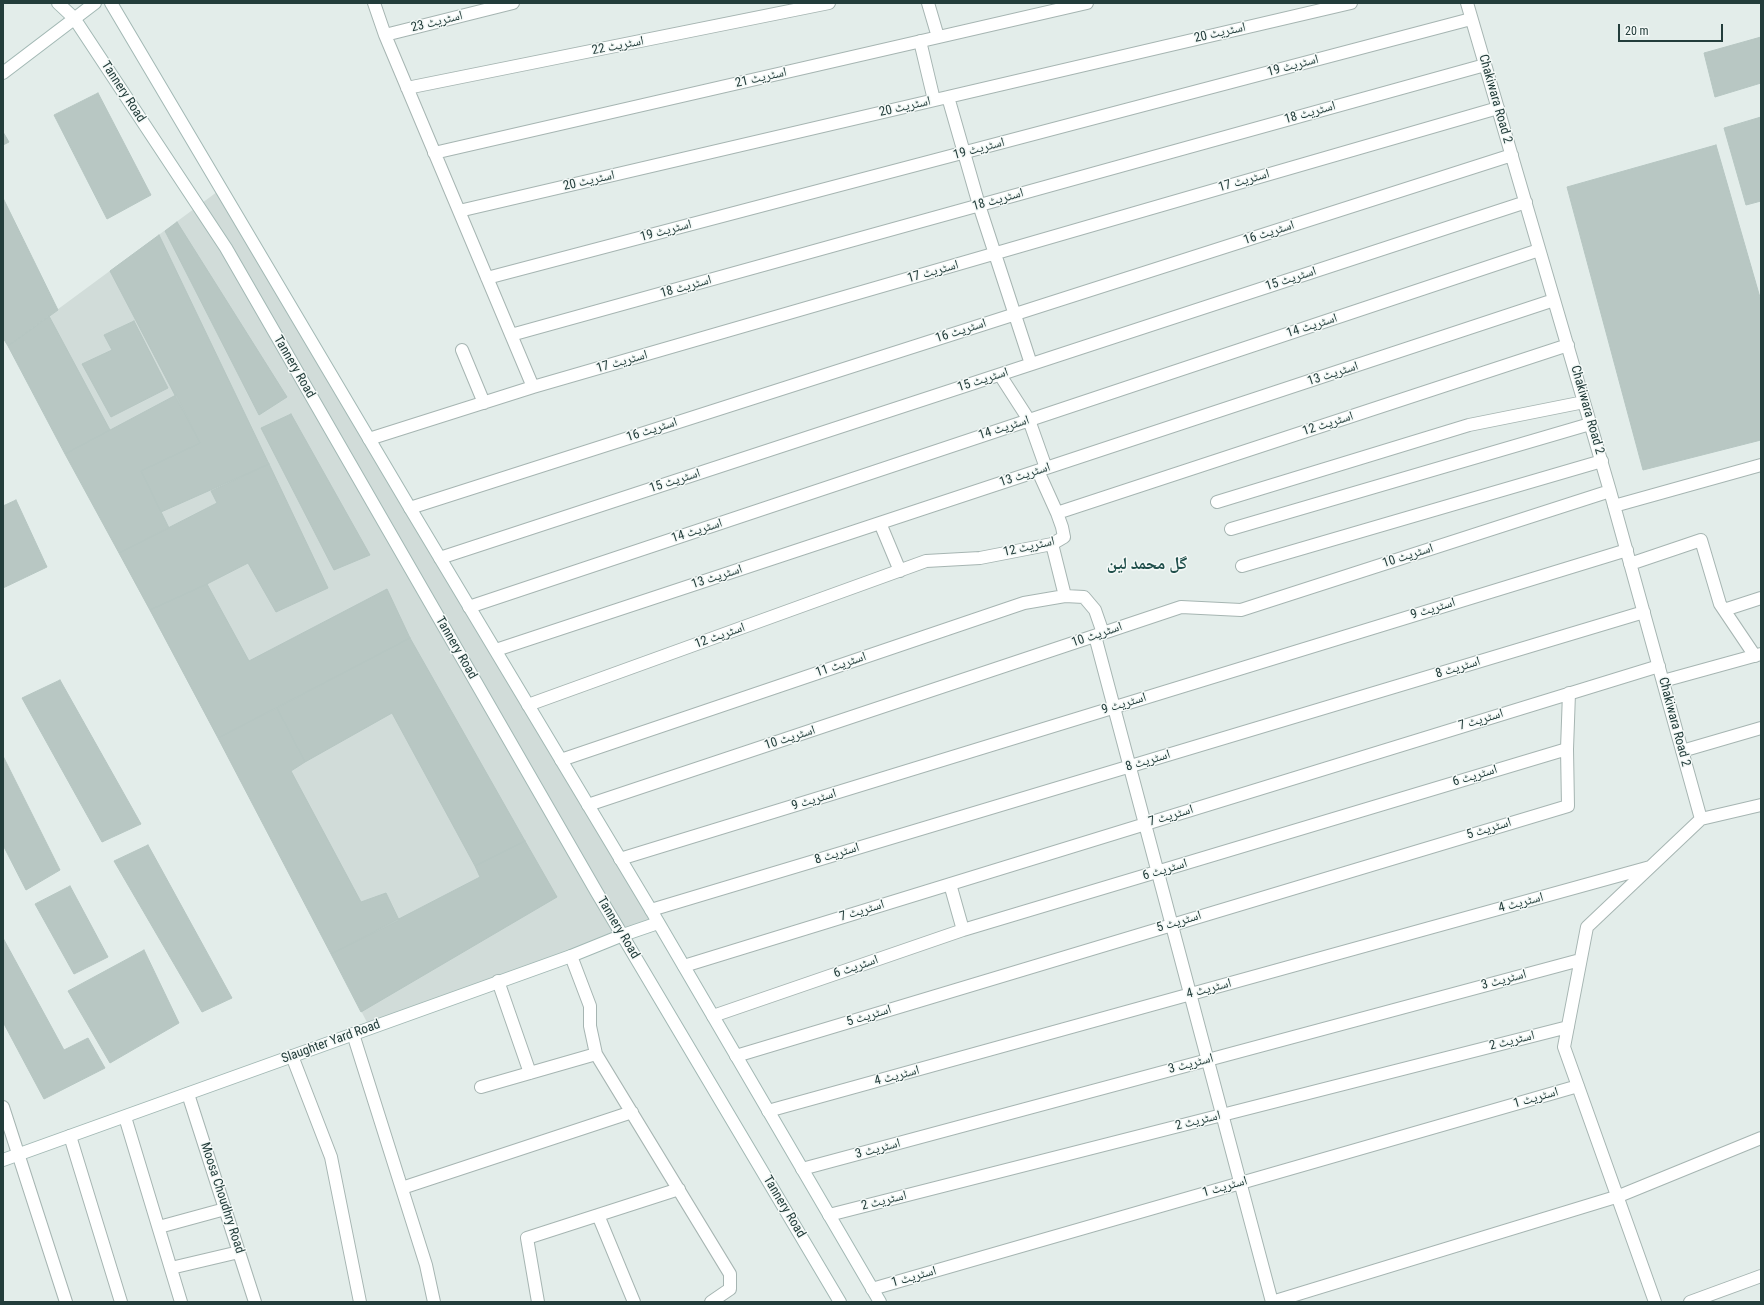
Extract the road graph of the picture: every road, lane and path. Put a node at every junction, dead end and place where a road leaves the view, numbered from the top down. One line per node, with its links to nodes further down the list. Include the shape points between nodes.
1 (58, 3): 11 (street, Tannery Road)
2 (95, 3): 11 (street)
3 (111, 3): 43 (street)
4 (374, 3): 13 (street)
5 (513, 3): 13 (street, اسٹریٹ 23)
6 (829, 3): 18 (street, اسٹریٹ 22)
7 (928, 3): 14 (street)
8 (1087, 3): 14 (street, اسٹریٹ 21)
9 (1351, 3): 19 (street, اسٹریٹ 20)
10 (1467, 3): 12 (street, Chakiwara Road 2)
11 (74, 18): 17 (street); 90 (street, Tannery Road, via 226,248)
12 (1471, 19): 16 (street, Chakiwara Road 2); 23 (street, اسٹریٹ 19)
13 (385, 35): 18 (street)
14 (938, 37): 15 (street, اسٹریٹ 21)
15 (920, 41): 20 (street); 22 (street, اسٹریٹ 21)
16 (1485, 65): 21 (street, Chakiwara Road 2); 26 (street, اسٹریٹ 18)
17 (3, 73)
18 (407, 88): 22 (street)
19 (948, 97): 20 (street, اسٹریٹ 20); 23 (street)
20 (934, 100): 27 (street, اسٹریٹ 20)
21 (1498, 108): 24 (street, Chakiwara Road 2); 29 (street, اسٹریٹ 17)
22 (434, 153): 27 (street)
23 (963, 153): 26 (street); 30 (street, اسٹریٹ 19)
24 (1512, 155): 25 (street, Chakiwara Road 2); 32 (street, اسٹریٹ 16)
25 (1526, 202): 28 (street, Chakiwara Road 2); 36 (street, اسٹریٹ 15)
26 (979, 205): 29 (street); 33 (street, اسٹریٹ 18)
27 (459, 211): 30 (street)
28 (1539, 250): 31 (street, Chakiwara Road 2); 41 (street, اسٹریٹ 14)
29 (995, 254): 32 (street); 38 (street, اسٹریٹ 17)
30 (487, 278): 33 (street)
31 (1554, 300): 34 (street, Chakiwara Road 2); 46 (street, اسٹریٹ 13)
32 (1014, 314): 36 (street); 50 (street, اسٹریٹ 16)
33 (511, 335): 38 (street)
34 (1568, 345): 39 (street, Chakiwara Road 2); 51 (street, اسٹریٹ 12)
35 (462, 350): 40 (street)
36 (1031, 364): 37 (street, اسٹریٹ 15)
37 (1000, 375): 41 (street); 56 (street, اسٹریٹ 15)
38 (533, 387): 40 (street, اسٹریٹ 17)
39 (1584, 402): 42 (street, Chakiwara Road 2); 48 (street, via 1469,425)
40 (484, 403): 43 (street, اسٹریٹ 17)
41 (1029, 420): 46 (street); 62 (street, اسٹریٹ 14)
42 (1590, 424): 44 (street, Chakiwara Road 2); 53 (street)
43 (369, 439): 50 (street)
44 (1602, 461): 47 (street, Chakiwara Road 2); 58 (street)
45 (1761, 465): 49 (street)
46 (1042, 470): 51 (street); 52 (street, اسٹریٹ 13)
47 (1610, 490): 49 (street, Chakiwara Road 2); 65 (street, اسٹریٹ 10, via 1241,610 1181,607)
48 (1217, 502)
49 (1614, 506): 55 (street, Chakiwara Road 2)
50 (410, 508): 56 (street)
51 (1057, 513): 54 (street, اسٹریٹ 12, via 1064,537)
52 (880, 523): 59 (street); 66 (street, اسٹریٹ 13)
53 (1231, 529)
54 (1052, 544): 59 (street, اسٹریٹ 12, via 980,558 926,561); 60 (street)
55 (1627, 550): 57 (street, Chakiwara Road 2); 72 (street, اسٹریٹ 9)
56 (440, 558): 62 (street)
57 (1630, 564): 63 (street, via 1701,540); 64 (street, Chakiwara Road 2)
58 (1242, 566)
59 (900, 571): 71 (street, اسٹریٹ 12)
60 (1065, 596): 65 (street, اسٹریٹ 11, via 1084,597 1095,610); 76 (street, اسٹریٹ 11, via 1024,602)
61 (1761, 598): 63 (street)
62 (470, 607): 66 (street)
63 (1724, 610): 67 (street)
64 (1644, 612): 68 (street, Chakiwara Road 2); 77 (street, اسٹریٹ 8)
65 (1099, 634): 72 (street, اسٹریٹ 11); 78 (street, اسٹریٹ 10)
66 (496, 650): 71 (street)
67 (1758, 655): 69 (street)
68 (1659, 666): 69 (street, Chakiwara Road 2); 70 (street, اسٹریٹ 7)
69 (1663, 681): 75 (street, Chakiwara Road 2)
70 (1569, 693): 74 (street); 81 (street, اسٹریٹ 7)
71 (528, 705): 76 (street)
72 (1114, 708): 77 (street, اسٹریٹ 11); 82 (street, اسٹریٹ 9)
73 (1761, 728): 75 (street)
74 (1566, 749): 84 (street, اسٹریٹ 6); 88 (street, اسٹریٹ 5, via 1568,806)
75 (1682, 751): 80 (street, Chakiwara Road 2)
76 (561, 760): 78 (street)
77 (1130, 766): 81 (street, اسٹریٹ 11); 86 (street, اسٹریٹ 8)
78 (588, 805): 82 (street)
79 (1761, 805): 80 (street)
80 (1701, 819): 83 (street)
81 (1144, 824): 84 (street, اسٹریٹ 11); 85 (street, اسٹریٹ 7)
82 (620, 859): 86 (street)
83 (1650, 867): 92 (street, via 1587,927); 95 (street, اسٹریٹ 4)
84 (1157, 872): 88 (street, اسٹریٹ 11); 89 (street, اسٹریٹ 6)
85 (950, 884): 89 (street); 93 (street, اسٹریٹ 7)
86 (651, 910): 87 (street)
87 (658, 923): 90 (street, Slaughter Yard Road); 93 (street)
88 (1172, 925): 95 (street, اسٹریٹ 11); 101 (street, اسٹریٹ 5)
89 (963, 930): 96 (street, اسٹریٹ 6)
90 (623, 935): 91 (street, Slaughter Yard Road); 138 (street, Tannery Road)
91 (571, 956): 94 (street, Slaughter Yard Road); 99 (street, via 590,1006 590,1026)
92 (1580, 960): 97 (street); 102 (street, اسٹریٹ 3)
93 (684, 966): 96 (street)
94 (498, 981): 98 (street, Slaughter Yard Road); 103 (street)
95 (1190, 995): 102 (street, اسٹریٹ 11); 108 (street, اسٹریٹ 4)
96 (713, 1016): 101 (street)
97 (1568, 1027): 104 (street, via 1564,1046); 110 (street, اسٹریٹ 2)
98 (353, 1034): 100 (street, Slaughter Yard Road); 118 (street)
99 (596, 1054): 103 (street); 109 (street)
100 (292, 1056): 106 (street, Slaughter Yard Road); 133 (street, via 330,1157)
101 (736, 1056): 108 (street)
102 (1207, 1060): 110 (street, اسٹریٹ 11); 116 (street, اسٹریٹ 3)
103 (530, 1073): 105 (street)
104 (1578, 1086): 117 (street, اسٹریٹ 1); 120 (street)
105 (481, 1087)
106 (188, 1094): 111 (street, Slaughter Yard Road); 121 (street, Moosa Choudhry Road)
107 (3, 1107): 114 (street)
108 (768, 1111): 116 (street)
109 (632, 1112): 118 (street); 119 (street)
110 (1222, 1115): 117 (street, اسٹریٹ 11); 123 (street, اسٹریٹ 2)
111 (124, 1117): 112 (street, Slaughter Yard Road); 124 (street)
112 (70, 1136): 114 (street, Slaughter Yard Road); 130 (street)
113 (1761, 1138): 120 (street)
114 (19, 1154): 115 (street, Slaughter Yard Road); 129 (street)
115 (3, 1160)
116 (802, 1169): 123 (street)
117 (1240, 1183): 128 (street, اسٹریٹ 1); 140 (street, اسٹریٹ 11)
118 (402, 1188): 134 (street, via 426,1265)
119 (679, 1190): 122 (street); 137 (street, via 730,1274 730,1289)
120 (1619, 1196): 140 (street); 141 (street)
121 (225, 1209): 124 (street); 125 (street, Moosa Choudhry Road)
122 (598, 1215): 135 (street, via 528,1238); 136 (street)
123 (829, 1215): 128 (street)
124 (159, 1227): 126 (street)
125 (239, 1252): 126 (street); 132 (street, Moosa Choudhry Road)
126 (171, 1268): 131 (street)
127 (1761, 1276): 142 (street)
128 (872, 1289): 139 (street)
129 (66, 1302)
130 (121, 1302)
131 (181, 1302)
132 (255, 1302)
133 (360, 1302)
134 (434, 1302)
135 (538, 1302)
136 (634, 1302)
137 (711, 1302)
138 (840, 1302)
139 (880, 1302)
140 (1272, 1302)
141 (1655, 1302)
142 (1690, 1302)

